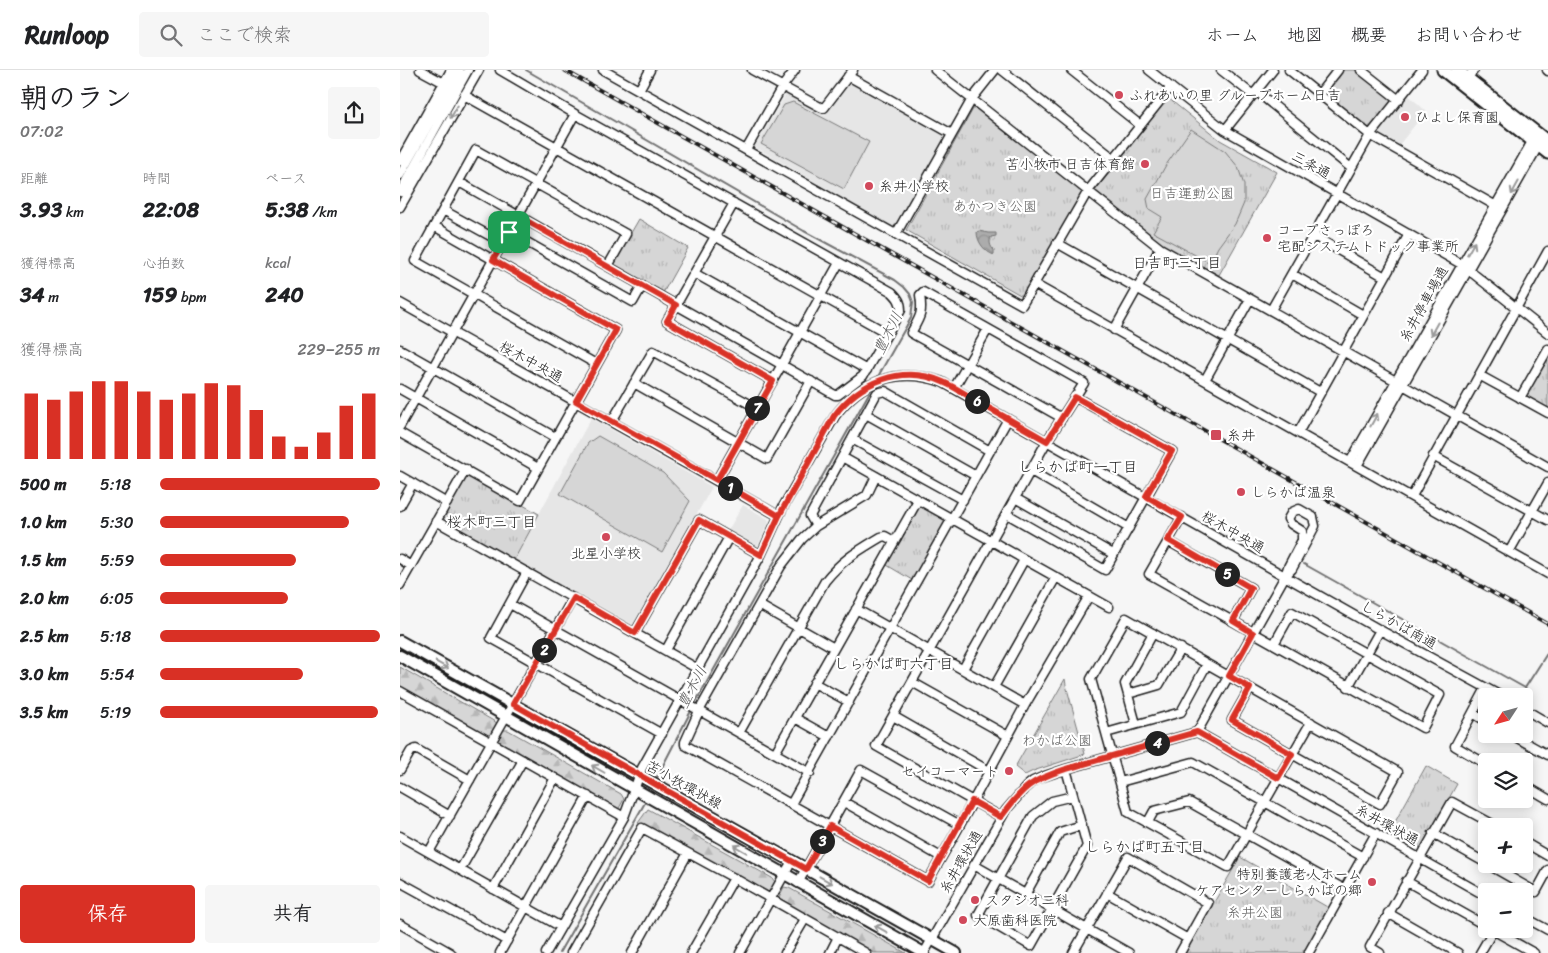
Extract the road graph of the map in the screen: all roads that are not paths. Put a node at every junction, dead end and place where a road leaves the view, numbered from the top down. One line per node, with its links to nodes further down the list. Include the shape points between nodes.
1 (420, 70): 26 (street)
2 (451, 70): 26 (street)
3 (459, 70): 36 (street)
4 (468, 70): 36 (street)
5 (479, 70): 32 (street)
6 (500, 70): 35 (street)
7 (604, 70): 29 (street)
8 (650, 70): 29 (street)
9 (752, 70): 27 (street)
10 (795, 70): 27 (street)
11 (935, 70): 33 (street)
12 (995, 70): 33 (street)
13 (1002, 70): 45 (street)
14 (1071, 70): 37 (street)
15 (1149, 70): 28 (street, 三条通)
16 (1221, 70): 30 (street)
17 (1273, 70): 30 (street)
18 (1289, 70): 31 (street)
19 (1338, 70): 31 (street)
20 (1361, 70): 34 (street)
21 (1422, 70): 34 (street)
22 (1443, 70): 41 (highway)
23 (1457, 70): 25 (highway)
24 (851, 73): 27 (street, via 824,108); 39 (street)
25 (1471, 74): 41 (highway)
26 (444, 83): 46 (street)
27 (782, 87): 43 (street)
28 (1171, 87): 37 (street); 38 (street, 三条通)
29 (638, 90): 43 (street)
30 (1255, 93): 38 (street); 47 (street)
31 (1319, 94): 40 (street)
32 (464, 95): 42 (street); 55 (street, one-way to 55)
33 (972, 99): 39 (street); 51 (street)
34 (1399, 100): 40 (street)
35 (575, 114): 42 (street); 54 (street)
36 (436, 119): 48 (street); 52 (street)
37 (1140, 126): 45 (street)
38 (1225, 130): 53 (street, 三条通)
39 (952, 134): 61 (street)
40 (1370, 135): 47 (street); 56 (street)
41 (1540, 140): 44 (highway); 56 (street, 糸井停車場通)
42 (556, 147): 50 (street); 64 (street)
43 (746, 150): 61 (street)
44 (1548, 153)
45 (1113, 158): 51 (street)
46 (400, 161)
47 (1351, 168): 53 (street)
48 (400, 176)
49 (459, 182): 50 (street, via 476,150); 57 (street); 58 (street)
50 (536, 184): 58 (street); 71 (street, via 626,234)
51 (1088, 191): 66 (street); 67 (street)
52 (400, 192)
53 (1337, 194): 62 (street, 三条通); 63 (street)
54 (734, 203): 64 (street); 70 (street)
55 (400, 207)
56 (1499, 208): 73 (street, 糸井停車場通)
57 (444, 210): 59 (street); 65 (street)
58 (518, 216): 60 (street); 71 (street)
59 (434, 226): 69 (street); 80 (street, via 416,261)
60 (509, 232): 65 (street); 78 (street, via 633,302)
61 (896, 234): 77 (street, via 1022,306)
62 (1409, 234): 73 (street, 三条通); 76 (street)
63 (1314, 236): 75 (street); 76 (street)
64 (715, 237): 74 (street); 81 (street)
65 (503, 243): 69 (street)
66 (1057, 244): 77 (street); 79 (street)
67 (1160, 248): 79 (street); 82 (street)
68 (1548, 251): 72 (street)
69 (493, 260): 80 (street); 98 (street, via 616,330)
70 (840, 263): 81 (street); 92 (street, via 897,296 901,310)
71 (608, 266): 78 (street)
72 (1545, 266): 85 (street)
73 (1465, 267): 85 (street, 三条通); 105 (street, 糸井停車場通); 109 (street, 糸井停車場通, one-way to 109)
74 (694, 273): 84 (street); 91 (street)
75 (1292, 274): 86 (street); 87 (street)
76 (1385, 277): 87 (street)
77 (1034, 284): 89 (street)
78 (642, 286): 84 (street)
79 (1137, 289): 89 (street); 94 (street)
80 (474, 295): 90 (street); 98 (street)
81 (821, 296): 91 (street); 92 (street)
82 (1250, 299): 86 (street); 94 (street)
83 (400, 303): 90 (street, 桜木中央通)
84 (676, 305): 99 (street); 106 (street, via 667,321)
85 (1516, 308): 93 (street, 三条通); 103 (street)
86 (1272, 310): 97 (street)
87 (1363, 315): 97 (street)
88 (988, 329): 100 (street); 100 (street, via 924,292 920,295 920,317 911,333); 113 (street, via 1084,383)
89 (1114, 330): 104 (street)
90 (452, 332): 101 (street); 116 (street, 桜木中央通)
91 (800, 332): 99 (street); 102 (street)
92 (887, 333): 102 (street)
93 (1548, 333)
94 (1228, 340): 104 (street); 112 (street)
95 (400, 349): 101 (street)
96 (1548, 349): 115 (street)
97 (1344, 351): 105 (street); 112 (street)
98 (596, 364): 116 (street)
99 (782, 365): 106 (street); 107 (street)
100 (967, 365): 110 (street); 121 (street)
101 (433, 367): 114 (street); 127 (street)
102 (867, 370): 107 (street, via 835,395)
103 (1479, 375): 115 (street); 120 (street)
104 (1204, 380): 125 (street)
105 (1396, 380): 109 (street); 134 (street, 糸井停車場通, one-way to 105)
106 (773, 381): 117 (street)
107 (811, 381): 130 (street, via 767,459)
108 (634, 383): 117 (street, via 653,351); 123 (street); 130 (street)
109 (1403, 385): 120 (street); 134 (street, 糸井停車場通)
110 (954, 388): 122 (street, 桜木中央通); 154 (street, 桜木中央通, via 918,376 891,377 869,384 834,416)
111 (400, 390): 114 (street)
112 (1320, 392): 125 (street)
113 (1075, 397): 121 (street); 145 (street, via 1172,451)
114 (416, 398): 124 (street); 136 (street)
115 (1520, 398): 118 (street)
116 (576, 401): 123 (street, 桜木中央通); 127 (street)
117 (757, 408): 130 (street)
118 (1548, 413)
119 (866, 414): 128 (street); 131 (street, via 877,393 884,391); 141 (street)
120 (1456, 415): 132 (street); 135 (street)
121 (1062, 418): 129 (street)
122 (1008, 419): 129 (street, 桜木中央通); 131 (street)
123 (612, 421): 142 (street, 桜木中央通)
124 (400, 426)
125 (1298, 432): 134 (street)
126 (400, 433): 137 (street)
127 (555, 437): 136 (street)
128 (852, 439): 133 (street); 149 (street)
129 (1047, 441): 138 (street); 145 (street, 桜木中央通)
130 (738, 442): 142 (street)
131 (990, 451): 141 (street)
132 (1433, 456): 146 (street); 152 (street)
133 (842, 457): 140 (street); 159 (street, via 810,516)
134 (1354, 464): 146 (street)
135 (1548, 466)
136 (538, 468): 137 (street, via 520,501)
137 (466, 469): 150 (street)
138 (1030, 471): 147 (street); 160 (street)
139 (400, 476): 143 (street)
140 (876, 476): 148 (street); 159 (street, via 867,495)
141 (976, 476): 149 (street)
142 (717, 480): 154 (street, 桜木中央通)
143 (413, 483): 150 (street); 151 (street)
144 (1548, 483): 152 (street)
145 (1146, 496): 155 (street, 桜木中央通); 160 (street)
146 (1412, 496): 165 (street)
147 (1015, 498): 153 (street); 166 (street)
148 (918, 500): 156 (street); 163 (street)
149 (963, 500): 156 (street)
150 (447, 503): 158 (street)
151 (400, 506)
152 (1532, 511): 157 (street); 165 (street)
153 (1007, 514): 164 (street); 166 (street, via 1105,570)
154 (779, 516): 167 (street)
155 (1182, 517): 162 (street); 173 (street, 桜木中央通)
156 (952, 519): 164 (street); 184 (street)
157 (1548, 520)
158 (436, 521): 170 (street); 171 (street)
159 (816, 526): 179 (street, via 781,566)
160 (1128, 528): 166 (street)
161 (729, 537): 167 (street); 187 (street, via 699,520); 194 (street)
162 (1168, 540): 182 (street, via 1251,588); 182 (street, via 1149,574)
163 (894, 541): 181 (street); 183 (street, via 881,537 835,569)
164 (992, 542): 169 (street); 195 (street)
165 (1509, 552): 172 (street)
166 (1114, 554)
167 (761, 555): 200 (street)
168 (400, 559): 170 (street)
169 (1024, 560): 174 (street); 201 (street)
170 (411, 566): 175 (street)
171 (527, 572): 177 (street); 178 (street)
172 (1548, 574)
173 (1285, 576): 173 (street, via 1302,540 1302,531 1288,519 1299,509 1313,518 1315,526 1292,570); 185 (street, しらかば南通); 188 (street)
174 (1056, 577): 176 (street); 205 (street)
175 (400, 586)
176 (1089, 596): 180 (street); 215 (street)
177 (574, 598): 186 (street); 187 (street)
178 (510, 604): 186 (street); 198 (street, via 491,638)
179 (759, 604): 183 (street); 216 (street)
180 (1109, 607)
181 (856, 609): 184 (street); 192 (street)
182 (1233, 621): 188 (street)
183 (799, 628): 192 (street); 227 (street)
184 (891, 628): 195 (street); 212 (street)
185 (1380, 630): 196 (street); 208 (street, しらかば南通)
186 (555, 631): 198 (street); 211 (street)
187 (635, 633): 194 (street)
188 (1253, 633): 191 (street); 202 (street)
189 (1153, 634): 193 (street); 210 (street, via 1125,684); 228 (street, via 1126,618 1091,678)
190 (400, 641): 214 (main road, 苫小牧環状線, one-way to 214)
191 (1274, 644): 196 (street, via 1292,612); 206 (street)
192 (834, 648): 204 (street)
193 (1181, 648): 199 (street); 210 (street, via 1159,685)
194 (666, 650): 200 (street)
195 (930, 650): 201 (street); 203 (street)
196 (1367, 653): 206 (street); 206 (street, via 1440,695 1422,728)
197 (400, 656): 219 (main road, 苫小牧環状線)
198 (537, 663): 214 (street); 229 (street)
199 (1207, 664): 202 (street); 225 (street, via 1181,712)
200 (698, 669): 211 (street)
201 (963, 669): 205 (street)
202 (1229, 676): 207 (street); 226 (street)
203 (912, 682): 220 (street); 230 (street)
204 (814, 683): 212 (street); 222 (street)
205 (994, 687): 215 (street)
206 (1348, 687)
207 (1250, 688): 223 (street); 235 (street, via 1232,720)
208 (1486, 688)
209 (400, 691): 232 (street)
210 (1128, 694): 225 (street)
211 (680, 701): 216 (street); 229 (street)
212 (849, 702): 231 (street)
213 (1478, 703): 217 (street)
214 (513, 704): 219 (street); 245 (main road, 苫小牧環状線)
215 (1025, 705): 230 (street)
216 (695, 709): 227 (street); 258 (street, via 685,745)
217 (1473, 713): 221 (street); 238 (street, via 1455,746)
218 (1533, 714): 224 (street)
219 (506, 716): 232 (street); 251 (main road, 苫小牧環状線, one-way to 219)
220 (893, 716): 242 (street); 255 (street, via 876,746)
221 (1478, 716)
222 (795, 718): 231 (street); 234 (street)
223 (1311, 722): 235 (street); 235 (street, via 1398,772 1380,804)
224 (1548, 723)
225 (1136, 724): 228 (street)
226 (1197, 732): 237 (street, 糸井環状通); 246 (street, 糸井環状通)
227 (739, 733): 234 (street)
228 (1106, 733): 237 (street)
229 (662, 734): 245 (street)
230 (1008, 736): 242 (street)
231 (829, 737): 243 (street)
232 (491, 742): 239 (street); 247 (street)
233 (1526, 743): 236 (street)
234 (775, 753): 243 (street)
235 (1292, 754): 246 (street)
236 (1548, 755)
237 (1113, 756): 240 (street, 糸井環状通); 248 (street)
238 (1478, 759)
239 (523, 760): 244 (street); 282 (street)
240 (1066, 769): 253 (street); 261 (street, 糸井環状通, via 1026,787)
241 (400, 770): 247 (street, via 411,751 416,749)
242 (989, 771): 255 (street)
243 (810, 772): 258 (street)
244 (556, 778): 252 (street); 291 (street)
245 (643, 778): 251 (street); 279 (main road, 苫小牧環状線)
246 (1278, 778): 257 (street); 267 (street, 糸井環状通)
247 (470, 780): 259 (street)
248 (1120, 782): 257 (street, via 1193,762); 263 (street, via 1128,812)
249 (400, 788): 259 (street)
250 (1533, 790): 254 (street)
251 (637, 791): 260 (street); 285 (main road, 苫小牧環状線, one-way to 251)
252 (588, 796): 260 (street); 297 (street)
253 (1073, 796): 265 (street); 287 (street, via 1052,801 1033,816)
254 (1548, 799)
255 (972, 801): 261 (street); 264 (street)
256 (844, 802): 264 (street, via 861,770); 266 (street); 275 (street)
257 (1265, 802): 269 (street); 276 (street)
258 (791, 804): 266 (street)
259 (450, 816): 272 (street)
260 (624, 817): 305 (street)
261 (1001, 817): 280 (street, 糸井環状通)
262 (1481, 818): 268 (street, via 1452,802)
263 (1148, 822): 269 (street, via 1154,811 1189,802); 269 (street, via 1228,867)
264 (960, 825): 275 (street)
265 (1082, 825): 295 (street, via 1060,832); 298 (street, via 1087,846)
266 (830, 826): 275 (street, via 928,881); 281 (street)
267 (1376, 833): 276 (street); 277 (street, 糸井環状通)
268 (1433, 833): 277 (street); 278 (street)
269 (1247, 834): 292 (street)
270 (401, 840): 272 (street)
271 (1533, 847): 274 (street)
272 (429, 852): 282 (street)
273 (688, 853): 286 (street); 317 (street, via 642,828); 318 (street)
274 (1548, 856)
275 (941, 857)
276 (1362, 857): 292 (street)
277 (1419, 858): 290 (street); 293 (street, 糸井環状通)
278 (1478, 859)
279 (792, 861): 281 (main road, 苫小牧環状線); 285 (street)
280 (974, 865): 287 (street); 311 (street, 糸井環状通)
281 (806, 869): 289 (street); 311 (main road, 苫小牧環状線, one-way to 311)
282 (460, 870): 291 (street)
283 (1548, 870): 284 (street, via 1536,892)
284 (1503, 873)
285 (785, 875): 289 (main road, 苫小牧環状線); 296 (street)
286 (734, 878): 296 (street); 319 (street)
287 (998, 879): 295 (street); 298 (street, via 978,915 1031,946)
288 (400, 882): 312 (street)
289 (798, 882): 324 (main road, 苫小牧環状線, one-way to 289)
290 (1406, 882): 299 (street); 302 (street)
291 (493, 889): 297 (street)
292 (1344, 889): 313 (street)
293 (1478, 891)
294 (1107, 893): 306 (street); 310 (street); 310 (street, via 1128,857 1208,903)
295 (1025, 894): 298 (street)
296 (771, 899): 300 (street); 320 (street)
297 (526, 907): 305 (street); 312 (street)
298 (1052, 909): 306 (street)
299 (1388, 914): 329 (street, via 1370,947); 330 (street)
300 (805, 919): 307 (street); 321 (street)
301 (1533, 921): 304 (street)
302 (1478, 922)
303 (400, 924): 314 (street)
304 (1547, 926)
305 (561, 927): 316 (street)
306 (1086, 929): 326 (street); 327 (street)
307 (838, 937): 322 (street); 323 (street)
308 (1487, 938): 331 (street)
309 (1507, 938): 332 (street)
310 (1188, 939): 328 (street)
311 (932, 940): 324 (street, 糸井環状通); 325 (main road, 苫小牧環状線)
312 (507, 942): 315 (street)
313 (1309, 952)
314 (451, 953)
315 (500, 953)
316 (546, 953)
317 (570, 953)
318 (632, 953)
319 (691, 953)
320 (740, 953)
321 (785, 953)
322 (830, 953)
323 (866, 953)
324 (924, 953)
325 (956, 953)
326 (1073, 953)
327 (1129, 953)
328 (1180, 953)
329 (1380, 953)
330 (1458, 953)
331 (1480, 953)
332 (1534, 953)

